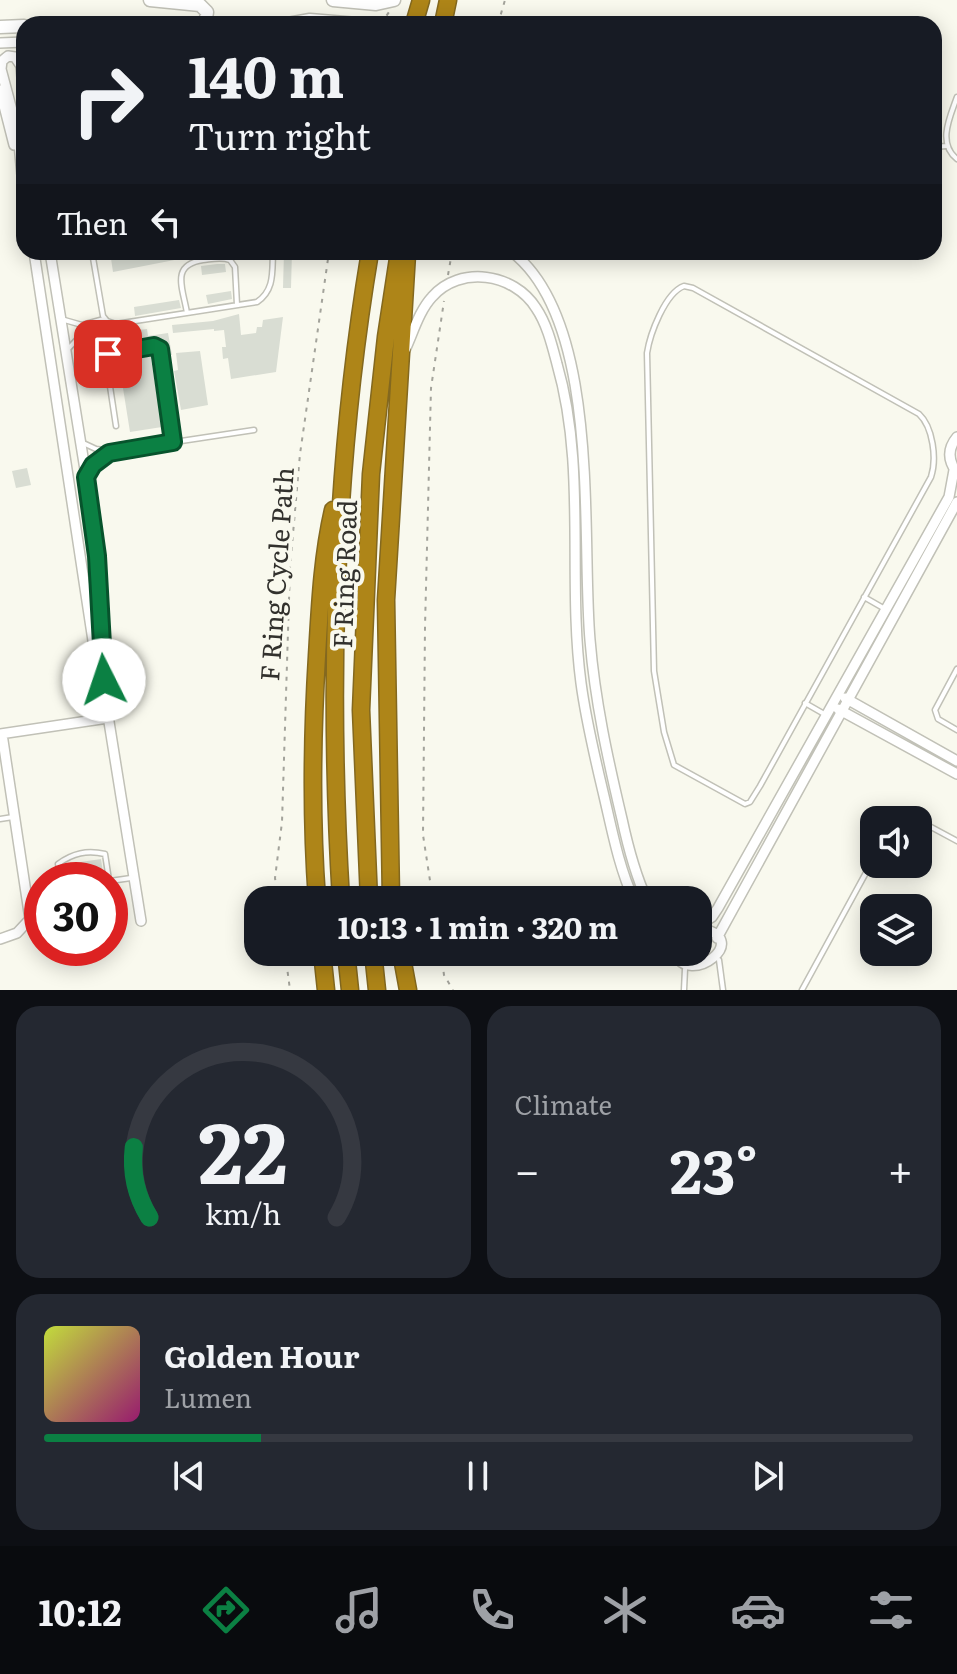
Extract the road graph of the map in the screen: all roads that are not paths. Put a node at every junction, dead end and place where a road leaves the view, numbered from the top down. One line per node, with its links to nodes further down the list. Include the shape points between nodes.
1 (150, 0): 4 (street, via 200,5)
2 (333, 0): 3 (street)
3 (394, 0)
4 (206, 16)
5 (16, 58): 8 (street, via 8,56 1,69)
6 (0, 90): 11 (street)
7 (957, 97): 10 (lane)
8 (16, 125)
9 (942, 146): 10 (lane)
10 (946, 146): 12 (lane)
11 (16, 156)
12 (957, 159)
13 (35, 260): 46 (street)
14 (51, 260): 25 (street)
15 (93, 260): 26 (lane)
16 (210, 260): 24 (lane, via 183,268)
17 (228, 260): 23 (lane, via 235,267)
18 (272, 260): 23 (lane, via 269,291 257,302)
19 (369, 260): 38 (highway, F Ring Road)
20 (398, 260): 68 (highway, F Ring Road, via 371,474 361,710)
21 (408, 260): 31 (highway)
22 (521, 260): 28 (street, via 539,280)
23 (237, 305): 24 (lane)
24 (187, 313): 27 (lane)
25 (60, 319): 26 (lane, via 82,325); 30 (street)
26 (104, 319): 27 (lane)
27 (113, 324): 30 (lane, via 79,335)
28 (565, 343): 29 (street); 71 (street, via 583,448 594,685 607,760)
29 (553, 347): 31 (street, via 526,295 495,278 477,276 447,285 425,306); 70 (street, via 571,441 583,698 607,812)
30 (66, 355): 35 (street)
31 (402, 357): 69 (highway, via 386,600)
32 (116, 426): 36 (lane, via 108,354 154,346 160,349)
33 (254, 430): 36 (lane)
34 (957, 437): 39 (street, via 950,452)
35 (80, 441): 37 (lane); 40 (street)
36 (173, 442): 37 (lane)
37 (115, 451): 40 (lane)
38 (342, 469): 66 (highway, via 323,560 314,711); 67 (highway, F Ring Road, via 335,726)
39 (955, 472): 43 (street, via 949,497)
40 (86, 477): 46 (street, via 97,556)
41 (957, 502): 47 (street)
42 (864, 597): 43 (lane); 48 (lane); 48 (lane, via 933,470 925,420 693,288 679,287 654,328 647,353 654,671 671,760 748,803)
43 (885, 609): 45 (street)
44 (957, 669): 52 (lane, via 935,710 938,719)
45 (838, 694): 47 (street); 49 (street)
46 (105, 697): 51 (street)
47 (848, 700): 50 (street); 54 (street)
48 (805, 703): 49 (lane)
49 (829, 710): 50 (street); 72 (street)
50 (842, 711): 55 (street); 76 (street)
51 (108, 718): 53 (street); 63 (street)
52 (957, 730)
53 (1, 734): 56 (street)
54 (957, 761)
55 (957, 774)
56 (15, 817): 57 (lane); 62 (street)
57 (0, 819)
58 (932, 828): 59 (lane)
59 (957, 841)
60 (61, 862): 61 (lane, via 85,852 105,854)
61 (106, 862)
62 (24, 876)
63 (134, 878): 65 (lane); 73 (street)
64 (863, 878): 93 (lane)
65 (128, 879)
66 (316, 886)
67 (340, 886)
68 (368, 886)
69 (391, 886)
70 (630, 886)
71 (642, 886)
72 (712, 917)
73 (141, 921)
74 (24, 925): 77 (street)
75 (712, 934): 76 (street)
76 (717, 938): 78 (street)
77 (0, 939)
78 (719, 960): 85 (street, via 702,973); 92 (lane)
79 (323, 966): 86 (highway)
80 (347, 966): 87 (highway)
81 (374, 966): 88 (highway)
82 (394, 966): 89 (highway)
83 (404, 966): 90 (highway)
84 (683, 966): 85 (street)
85 (685, 969): 91 (lane)
86 (325, 987)
87 (350, 990)
88 (377, 990)
89 (398, 990)
90 (408, 990)
91 (684, 990)
92 (723, 990)
93 (802, 990)

